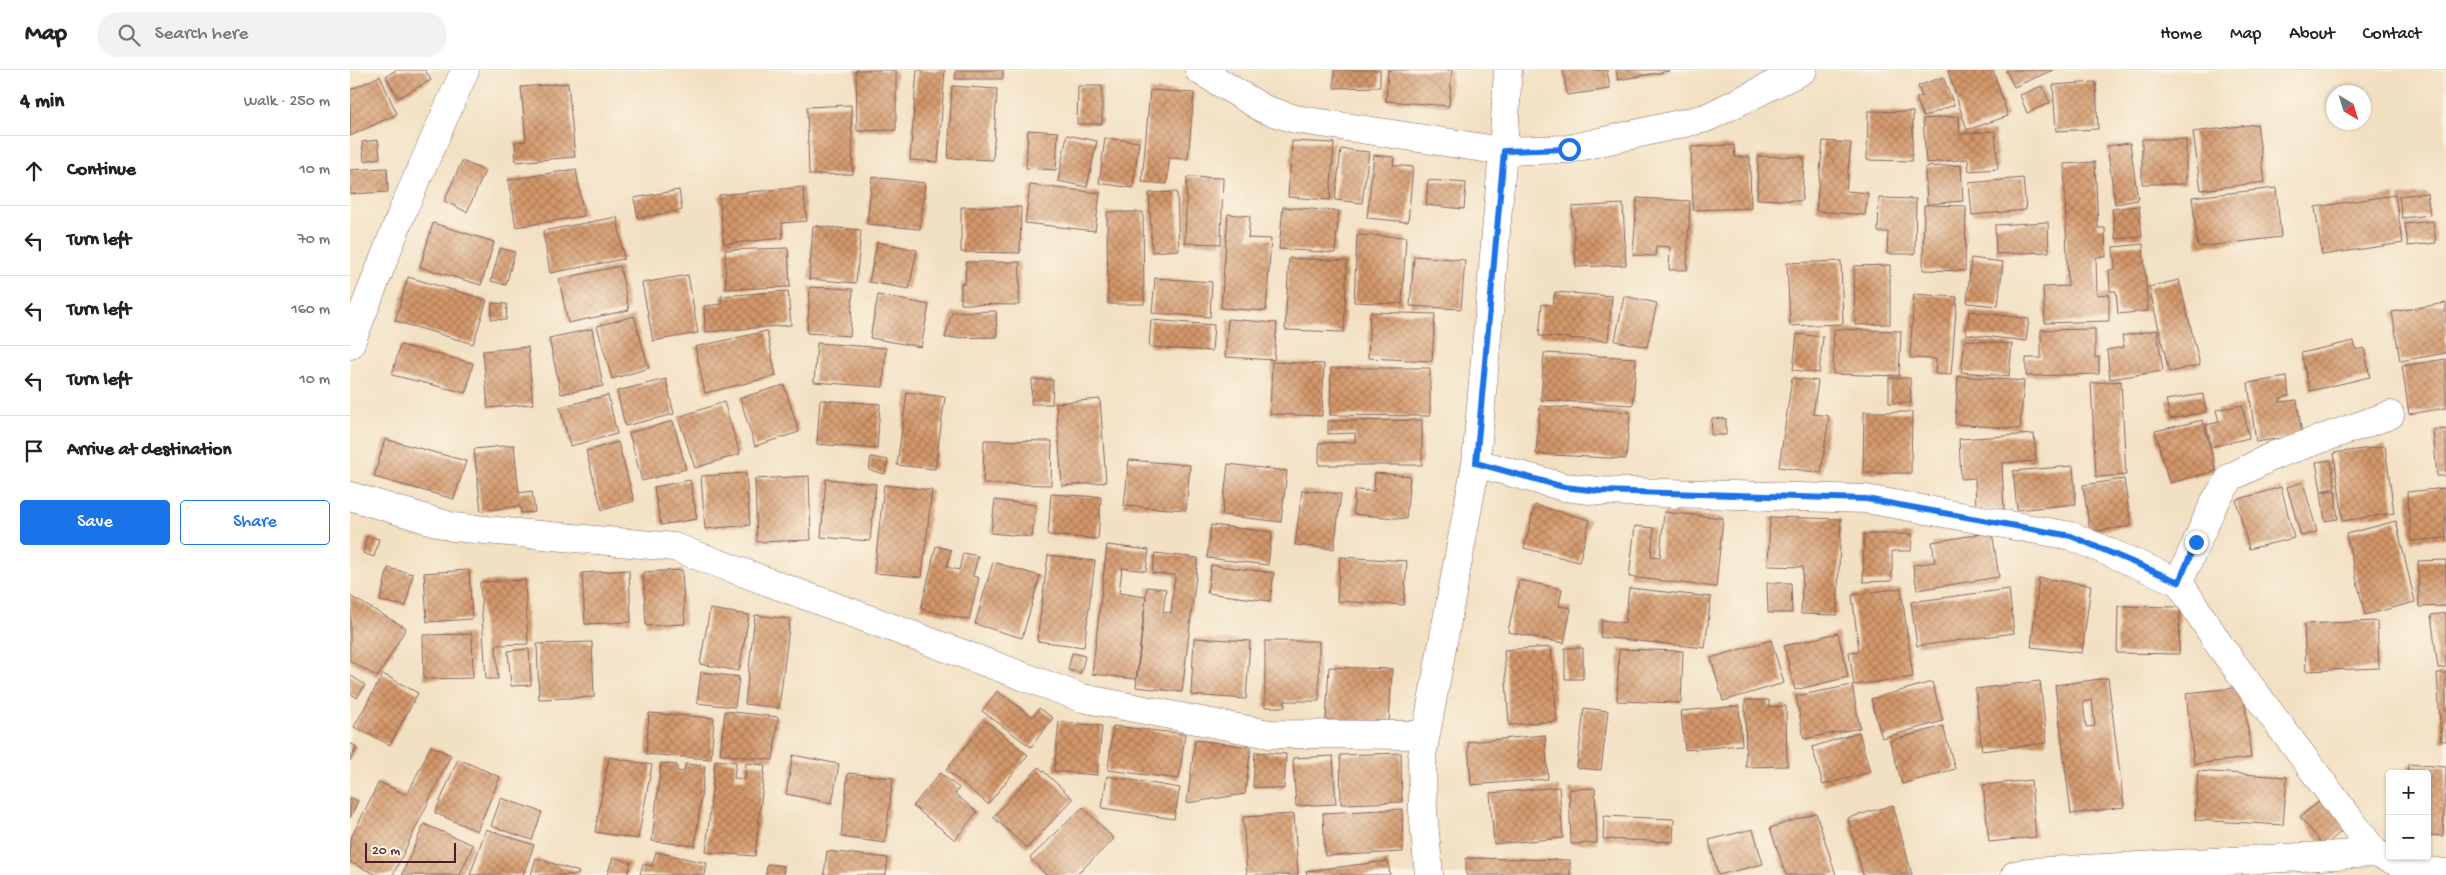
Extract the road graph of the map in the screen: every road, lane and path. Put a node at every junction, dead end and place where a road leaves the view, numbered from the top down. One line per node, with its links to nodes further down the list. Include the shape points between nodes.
1 (465, 70): 6 (street, via 403,210)
2 (1199, 70): 5 (street, via 1264,109 1295,119)
3 (1508, 70): 5 (street)
4 (1803, 70): 5 (street, via 1706,118 1569,149)
5 (1504, 151): 8 (street)
6 (350, 345)
7 (2390, 415): 10 (street, via 2275,455 2230,478 2214,503)
8 (1476, 463): 10 (street, via 1564,487 1599,491 1866,499 2071,536); 11 (street)
9 (350, 496): 11 (street, via 453,527 674,547 1082,698 1270,734)
10 (2179, 582): 12 (street, via 2220,646)
11 (1425, 736): 15 (street, via 1423,811)
12 (2375, 853): 13 (street); 16 (street)
13 (2416, 872): 14 (street)
14 (2446, 873)
15 (1429, 875)
16 (2016, 875)

